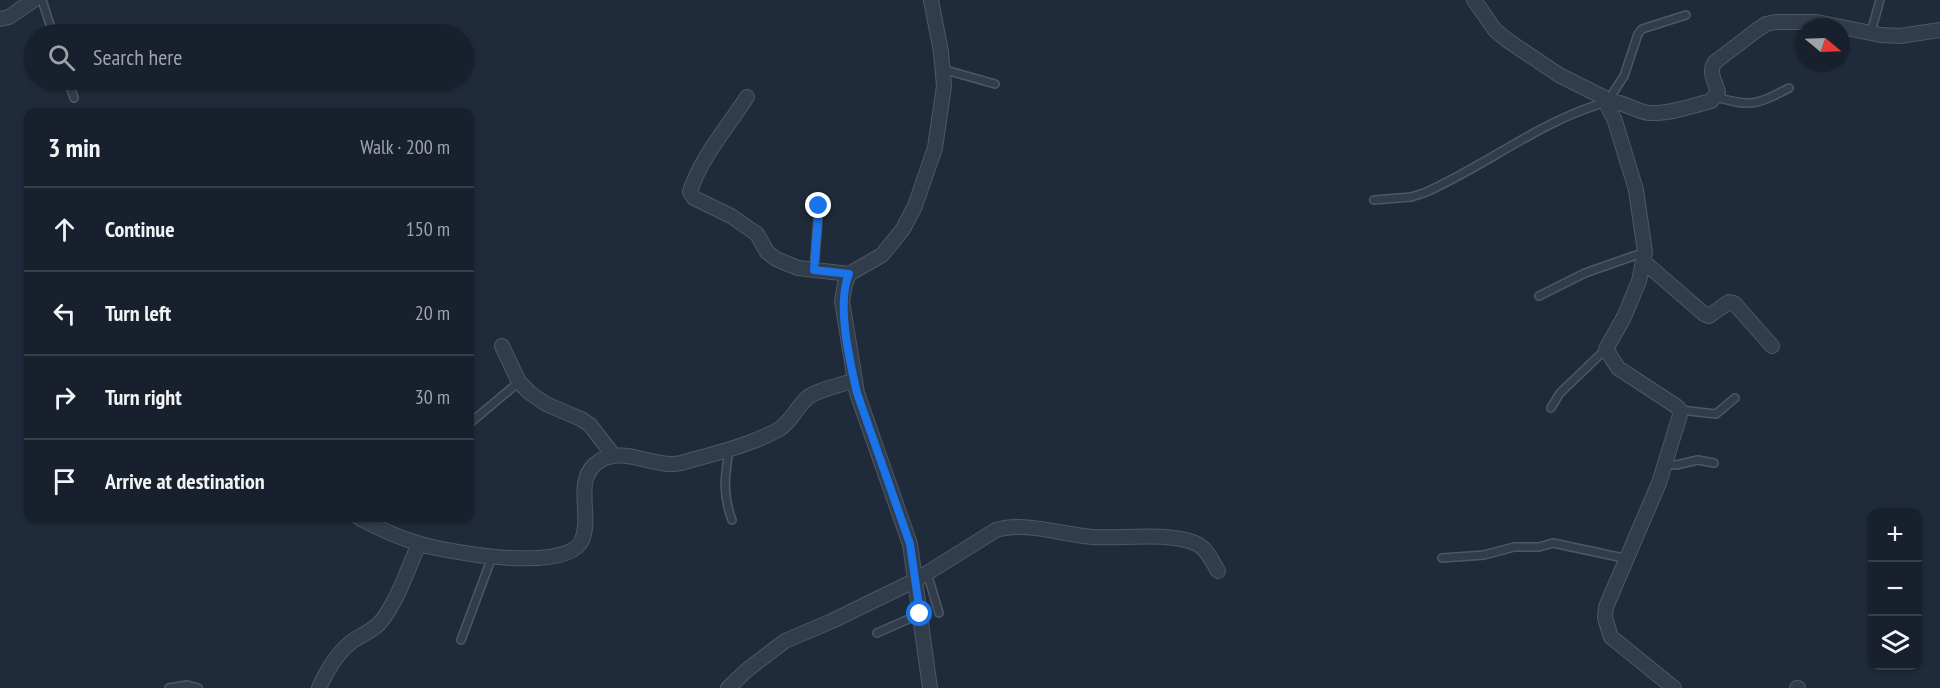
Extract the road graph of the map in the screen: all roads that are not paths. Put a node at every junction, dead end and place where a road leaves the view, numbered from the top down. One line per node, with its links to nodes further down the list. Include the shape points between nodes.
1 (34, 0): 7 (street)
2 (42, 0): 8 (lane)
3 (931, 0): 11 (street)
4 (1474, 0): 18 (street, via 1507,40)
5 (1880, 0): 10 (lane)
6 (1686, 15): 18 (lane, via 1642,29 1624,76)
7 (0, 20)
8 (50, 24)
9 (1940, 30): 10 (street, via 1900,36)
10 (1870, 32): 16 (street, via 1817,22 1766,24 1712,66 1718,92)
11 (942, 69): 12 (lane); 23 (street, via 944,86 935,148 915,206 882,255)
12 (995, 84)
13 (1789, 88): 16 (lane, via 1748,105)
14 (71, 90): 17 (lane)
15 (747, 97): 22 (street, via 709,154 690,192 757,234 776,259)
16 (1715, 97): 18 (street, via 1658,113)
17 (74, 98)
18 (1607, 102): 19 (lane, via 1587,107 1424,193); 21 (street, via 1636,190)
19 (1374, 200)
20 (819, 206): 22 (lane)
21 (1644, 256): 24 (lane, via 1585,273); 26 (street, via 1704,314 1709,316 1729,302 1734,303); 27 (street, via 1639,281)
22 (814, 270): 23 (street)
23 (849, 274): 28 (street, via 842,301)
24 (1539, 296)
25 (502, 346): 29 (street)
26 (1772, 346)
27 (1606, 349): 31 (lane, via 1560,393); 32 (street, via 1618,368)
28 (854, 380): 34 (street, via 807,398 778,430); 45 (street)
29 (519, 382): 33 (lane); 35 (street, via 546,404 590,425)
30 (1735, 398): 32 (lane, via 1716,414)
31 (1551, 408)
32 (1680, 410): 37 (street)
33 (474, 420)
34 (729, 449): 35 (street, via 670,465); 38 (lane, via 724,486)
35 (614, 456): 41 (street, via 592,466 587,474 584,532 578,547 553,556)
36 (1714, 463): 37 (lane, via 1698,460)
37 (1664, 464): 43 (street)
38 (732, 520)
39 (367, 522): 40 (street)
40 (419, 544): 41 (street); 52 (street, via 384,618 340,652)
41 (492, 557): 49 (lane)
42 (1442, 558): 43 (lane, via 1484,555 1514,547 1539,548 1553,543)
43 (1628, 559): 55 (street, via 1606,607 1606,627 1611,637)
44 (1218, 571): 45 (street, via 1208,552 1186,540 1094,537 1004,527)
45 (922, 576): 46 (lane); 47 (street); 53 (street, via 785,641)
46 (939, 613)
47 (920, 614): 48 (lane); 54 (street)
48 (877, 633)
49 (461, 640)
50 (170, 688): 51 (lane)
51 (198, 688)
52 (319, 688)
53 (728, 688)
54 (930, 688)
55 (1674, 688)

